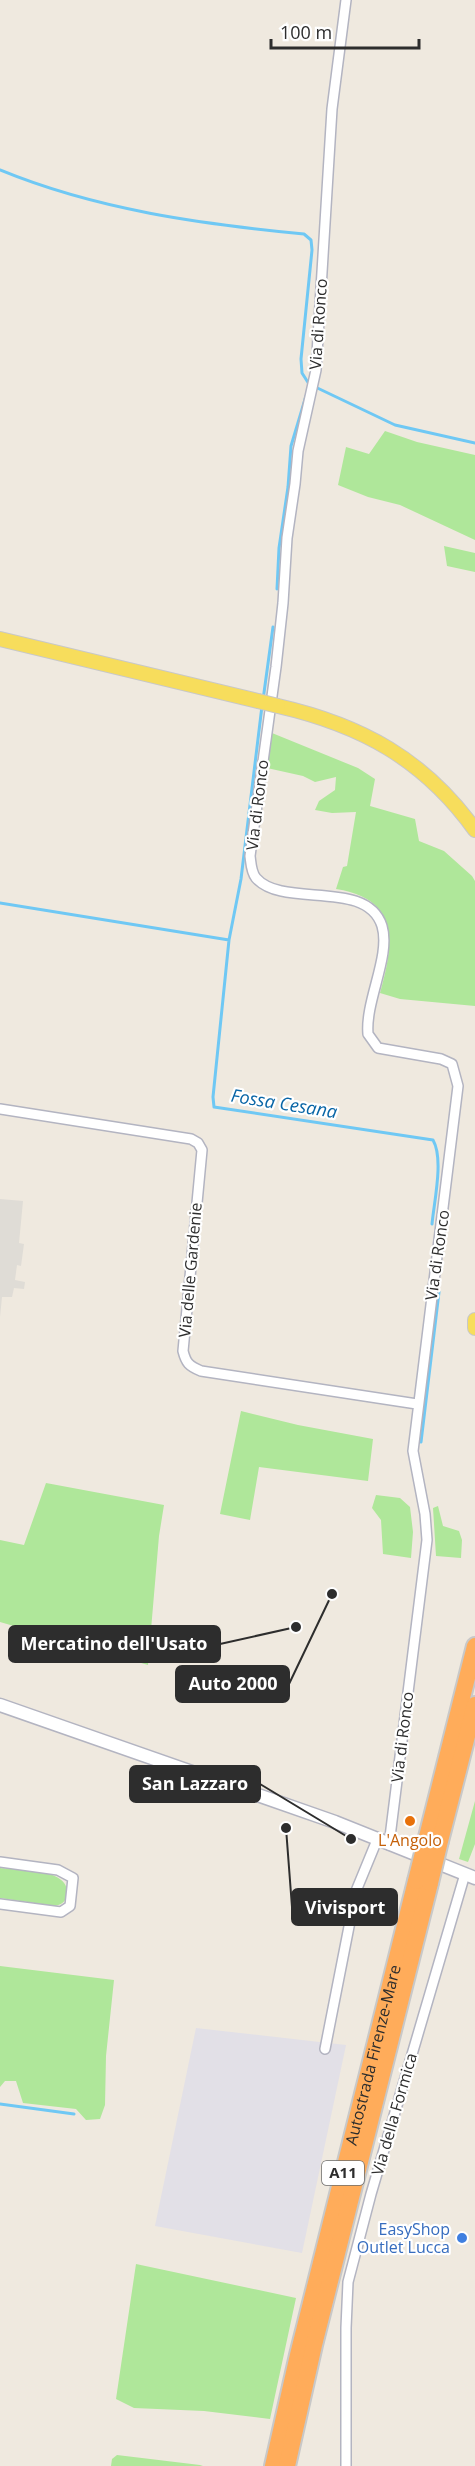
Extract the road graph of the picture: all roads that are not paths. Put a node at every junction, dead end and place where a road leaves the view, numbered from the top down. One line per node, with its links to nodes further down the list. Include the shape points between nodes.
1 (345, 0): 7 (street, Via di Ronco, via 332,110 316,370 298,451 276,668 250,856 255,877 262,883 280,890 354,900 371,908 382,926 384,939 368,1034 378,1048 441,1059 452,1064 456,1074 458,1086)
2 (0, 639): 3 (main road, bridge, via 347,726 395,751 431,779)
3 (475, 830)
4 (0, 1109): 7 (street, Via delle Gardenie, via 198,1143 202,1150 183,1351 192,1367)
5 (475, 1320): 6 (main road)
6 (475, 1328)
7 (417, 1404): 12 (street, Via di Ronco, via 413,1451 427,1540)
8 (475, 1646): 11 (highway, Autostrada Firenze-Mare / A11)
9 (0, 1705): 12 (main road, via 259,1794)
10 (475, 1705): 11 (highway, Autostrada Firenze-Mare / A11)
11 (434, 1839): 15 (highway, Autostrada Firenze-Mare / A11, bridge)
12 (383, 1842): 14 (main road); 17 (street, Via di Ronco, via 356,1891)
13 (0, 1862): 16 (street, via 64,1872 73,1878 73,1893 70,1906 61,1912)
14 (470, 1876): 20 (street, Via della Formica, via 371,2194 348,2282)
15 (423, 1882): 18 (highway, Autostrada Firenze-Mare / A11, via 300,2343); 19 (highway, Autostrada Firenze-Mare / A11)
16 (0, 1904)
17 (325, 2049)
18 (273, 2466)
19 (287, 2466)
20 (346, 2466)

